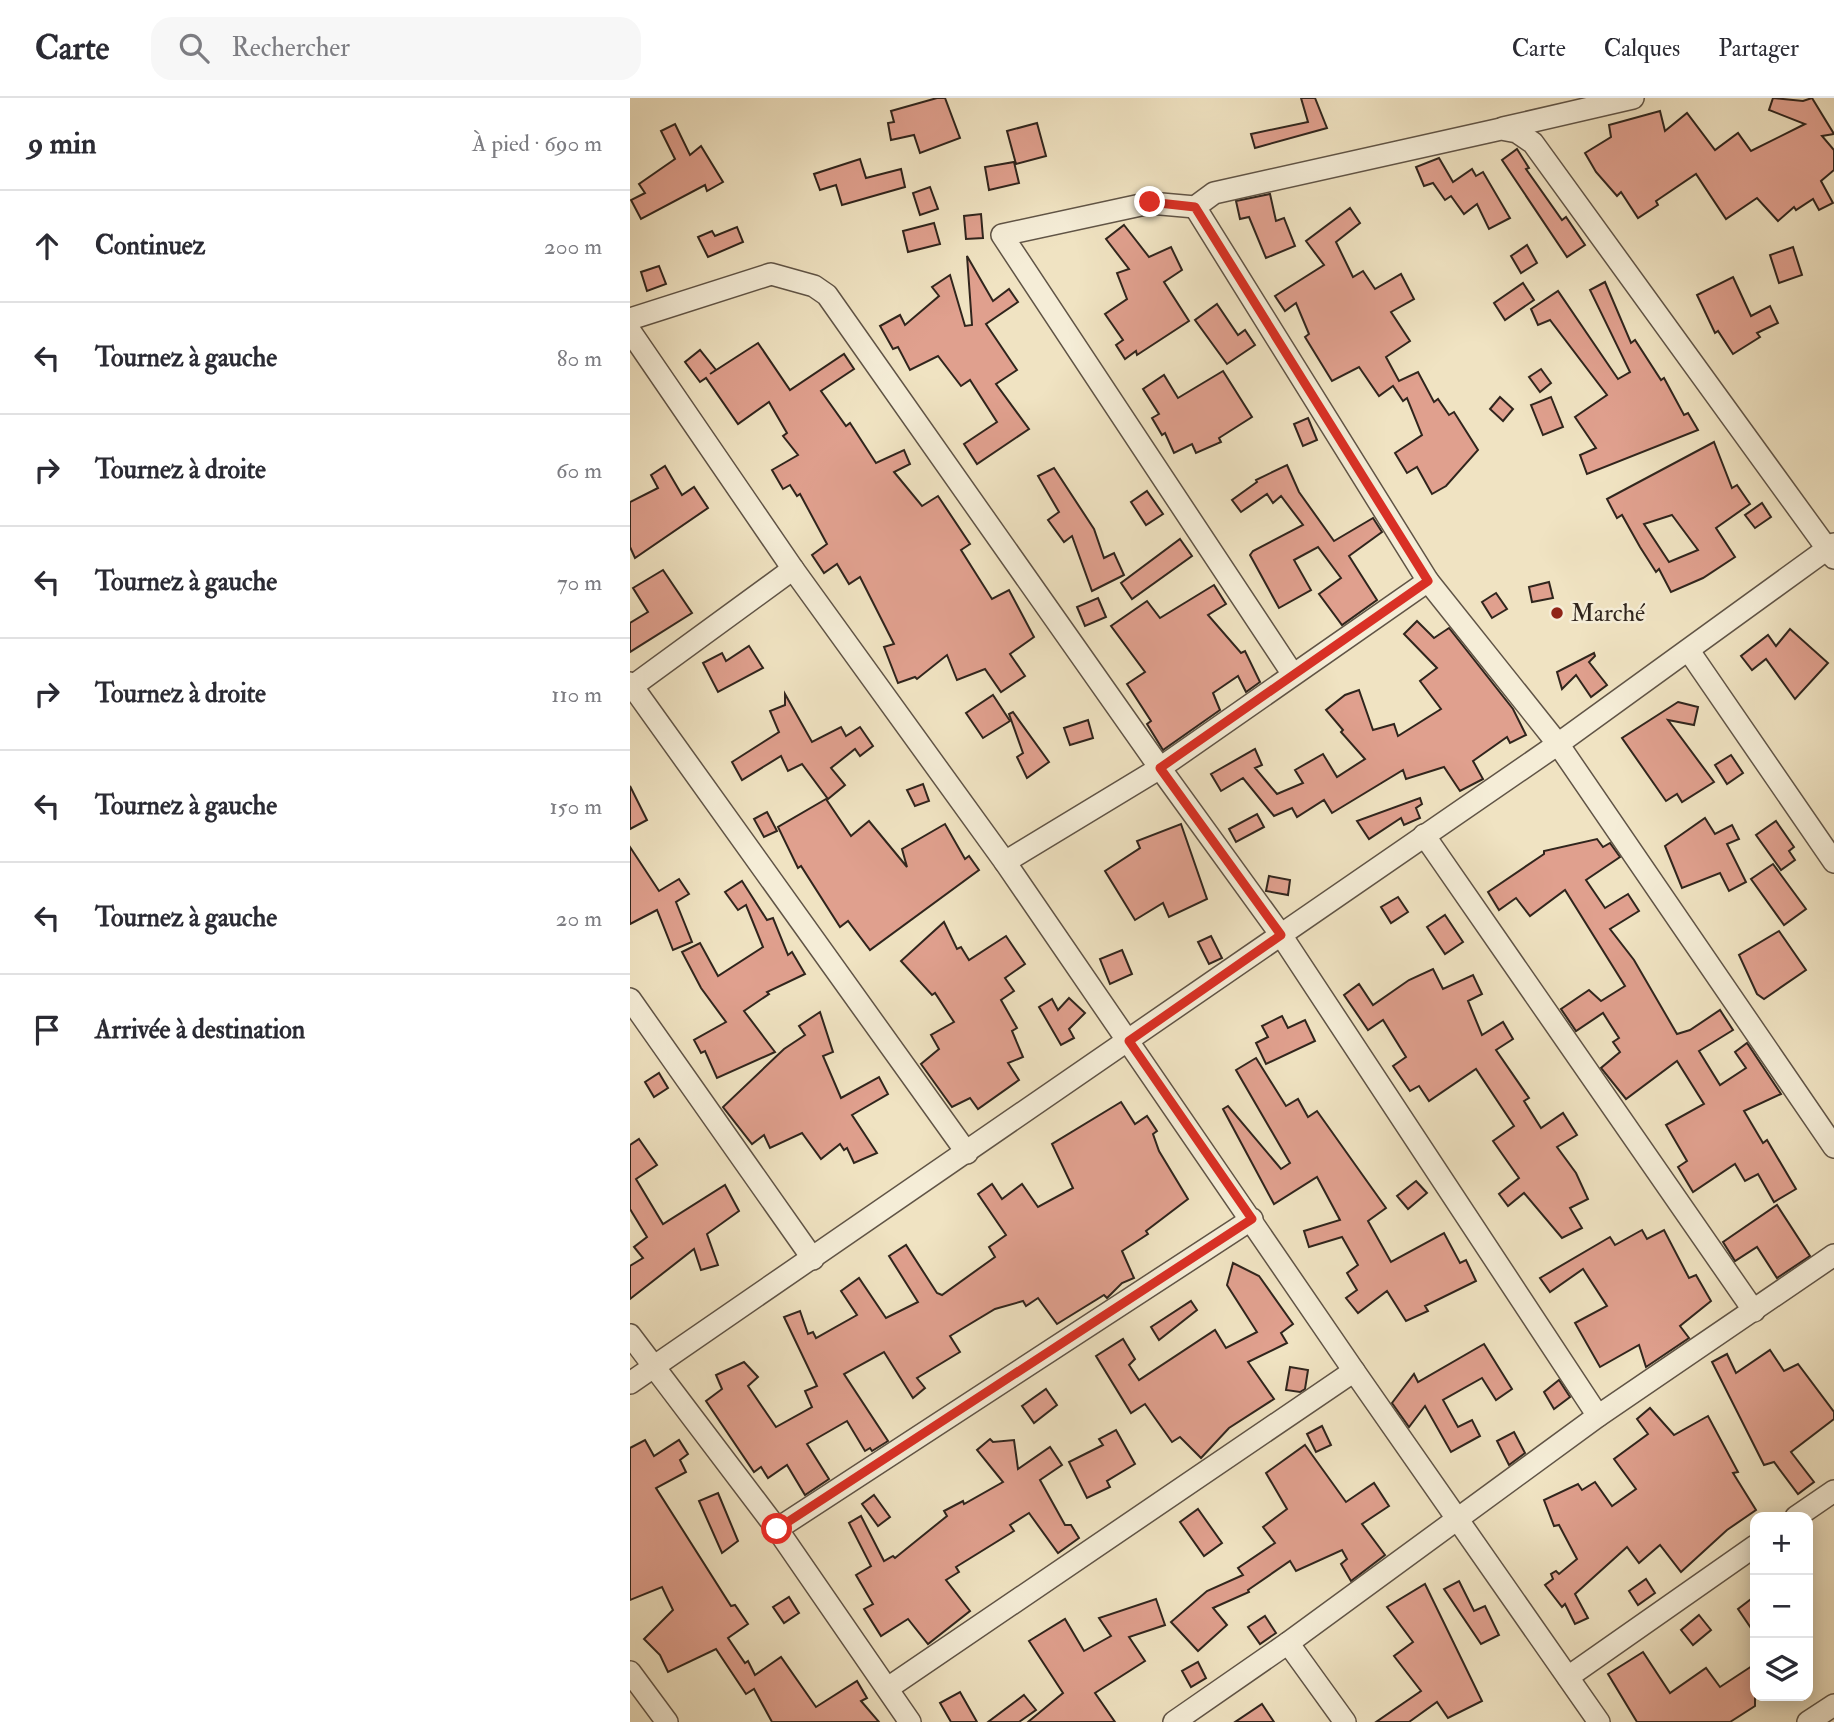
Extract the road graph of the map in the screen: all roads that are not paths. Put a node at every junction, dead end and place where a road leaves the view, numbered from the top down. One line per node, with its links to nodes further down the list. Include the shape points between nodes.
1 (1633, 98): 2 (street)
2 (1501, 128): 3 (street, via 1214,193); 6 (street, via 1533,143)
3 (1195, 207): 8 (street); 10 (street, via 1150,202 1002,235)
4 (630, 319): 13 (street, via 771,274 814,286 827,295)
5 (630, 331): 7 (street)
6 (1832, 550): 9 (street)
7 (793, 569): 11 (street); 15 (street)
8 (1428, 581): 10 (street); 12 (street)
9 (1689, 651): 12 (street); 16 (street)
10 (1292, 673): 13 (street)
11 (631, 686): 21 (street)
12 (1558, 744): 14 (street); 20 (street)
13 (1160, 768): 15 (street); 17 (street)
14 (1424, 835): 17 (street); 25 (street)
15 (1006, 862): 19 (street)
16 (1834, 862)
17 (1281, 935): 19 (street); 30 (street)
18 (630, 999): 24 (street)
19 (1129, 1041): 21 (street); 22 (street)
20 (1834, 1147)
21 (967, 1153): 24 (street)
22 (1252, 1219): 28 (street); 34 (street)
23 (1834, 1255): 25 (street)
24 (813, 1259): 27 (street)
25 (1754, 1311): 30 (street)
26 (630, 1335): 27 (street)
27 (653, 1366): 29 (street); 34 (street)
28 (1354, 1371): 33 (street); 39 (street)
29 (630, 1383)
30 (1598, 1416): 33 (street)
31 (1834, 1491): 32 (street)
32 (1803, 1512)
33 (1456, 1518): 36 (street); 38 (street)
34 (777, 1529): 39 (street)
35 (1750, 1550): 38 (street)
36 (1288, 1643): 43 (street); 44 (street)
37 (630, 1672): 41 (street)
38 (1568, 1677): 45 (street)
39 (888, 1688): 42 (street)
40 (1834, 1705): 46 (street)
41 (667, 1722)
42 (910, 1722)
43 (1174, 1722)
44 (1345, 1722)
45 (1599, 1722)
46 (1808, 1722)

